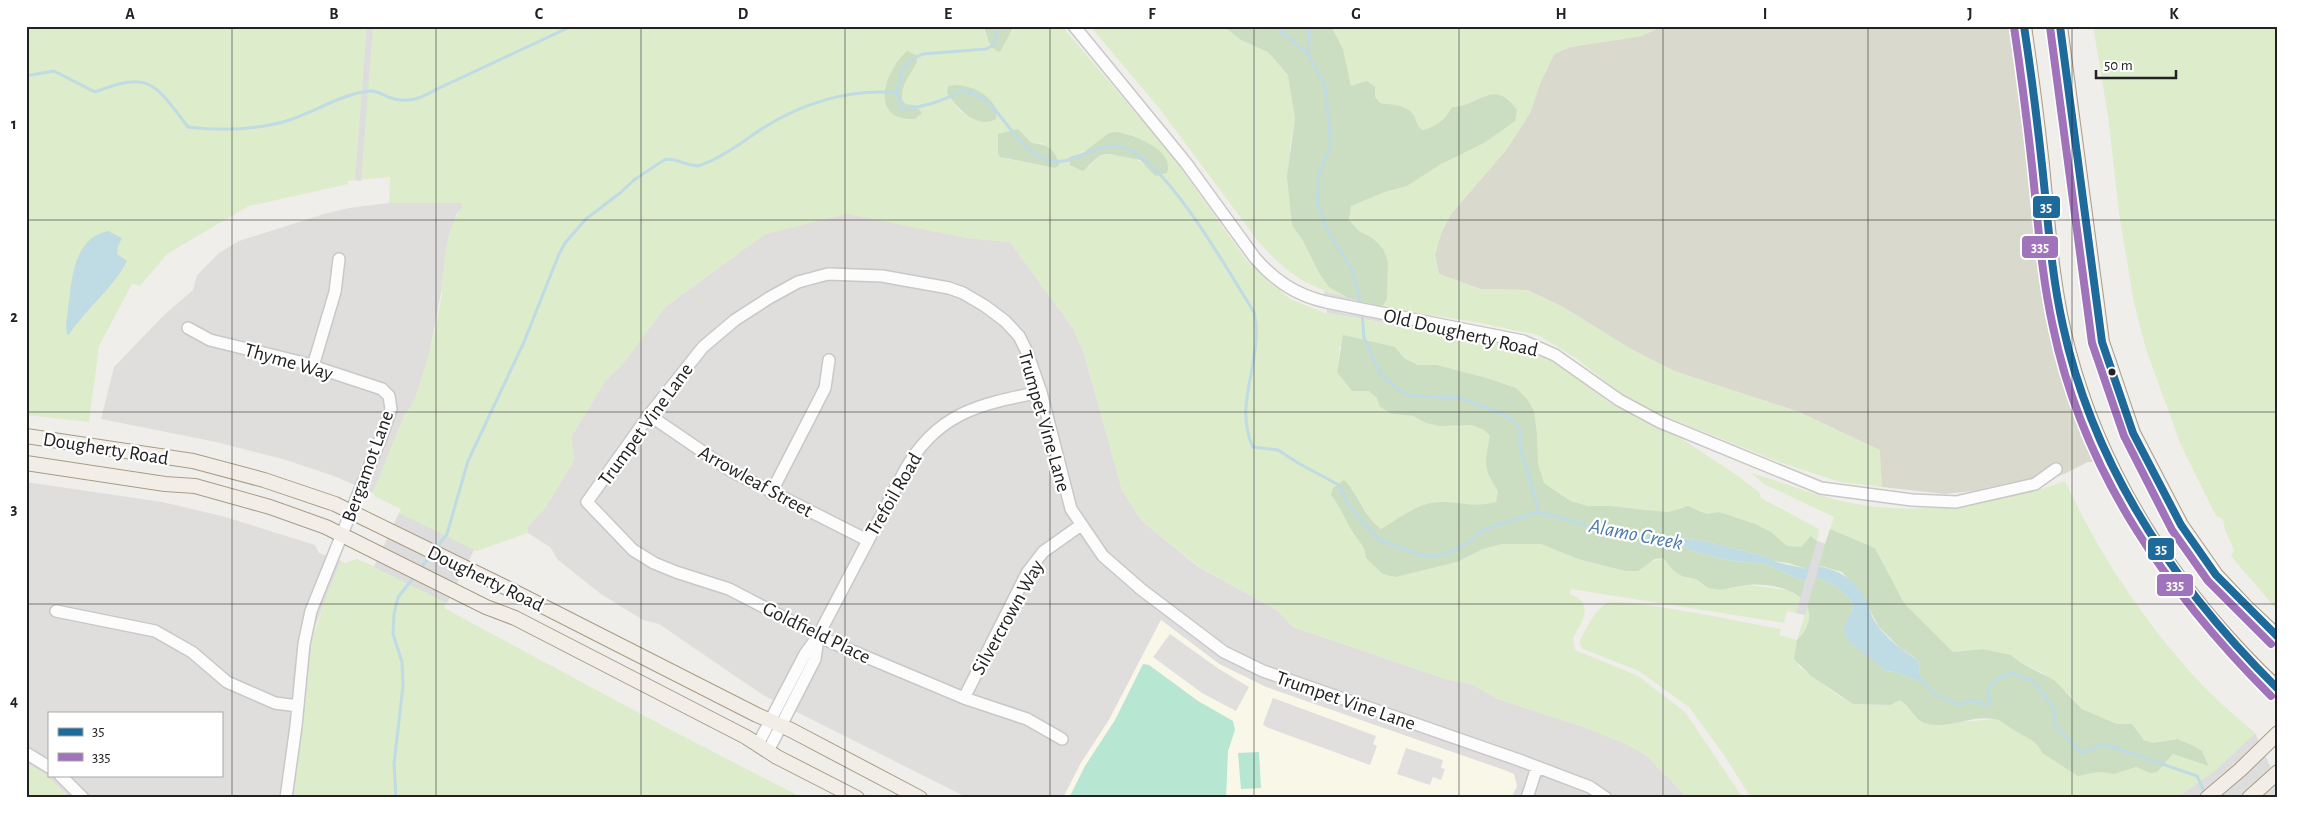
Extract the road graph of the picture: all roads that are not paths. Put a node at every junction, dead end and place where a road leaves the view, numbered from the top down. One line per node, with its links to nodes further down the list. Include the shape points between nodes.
1 (1074, 26): 13 (street, Old Dougherty Road, via 1186,163 1268,272 1298,293 1386,315 1522,341 1571,364 1619,400 1660,422 1822,488 1912,500 1956,502 2035,484)
2 (2024, 26): 23 (main road, via 2057,296 2083,399 2126,496 2155,544 2218,629)
3 (2060, 26): 22 (main road, via 2102,342 2132,432 2181,525 2216,575)
4 (339, 259): 7 (street, via 335,292)
5 (188, 328): 7 (street, Thyme Way, via 210,340)
6 (830, 360): 14 (street, via 825,388)
7 (313, 366): 9 (street, Thyme Way, via 382,389)
8 (1041, 392): 10 (street, Trumpet Vine Lane, via 1019,336 1005,321 963,293 882,276 828,274 798,282 735,320 703,347); 17 (street, Trumpet Vine Lane, via 1064,488); 19 (street, Trefoil Road, via 989,403 956,415 936,430 910,459)
9 (389, 396): 16 (street, Bergamot Lane, via 392,409)
10 (649, 416): 14 (street, Arrowleaf Street, via 704,454); 15 (street, Trumpet Vine Lane)
11 (26, 436): 16 (main road, Dougherty Road, via 193,461 264,480)
12 (26, 463): 18 (main road, Dougherty Road, via 195,486 270,507 326,527)
13 (2056, 469)
14 (771, 493): 19 (street, Arrowleaf Street)
15 (587, 502): 21 (street, Goldfield Place, via 633,550 654,563 729,589)
16 (350, 512): 18 (street, Bergamot Lane); 26 (main road, Dougherty Road)
17 (1080, 525): 24 (street, Silvercrown Way, via 1043,552 1027,572); 32 (street, Trumpet Vine Lane, via 1102,556 1135,584 1243,663)
18 (341, 536): 25 (street, Bergamot Lane, via 311,611); 29 (main road, Dougherty Road, via 515,618)
19 (867, 540): 21 (street, Trefoil Road)
20 (56, 611): 25 (street, via 155,631 192,652 227,682 274,703)
21 (818, 636): 24 (street, Goldfield Place); 26 (street, Trefoil Road, via 815,659)
22 (2278, 637)
23 (2278, 689)
24 (964, 698): 28 (street, Goldfield Place, via 1027,719)
25 (298, 706): 36 (street, Bergamot Lane)
26 (775, 723): 29 (street, Trefoil Road); 38 (main road, Dougherty Road)
27 (2278, 733): 41 (main road)
28 (1062, 739)
29 (763, 747): 37 (main road, Dougherty Road)
30 (26, 753): 31 (street)
31 (48, 766)
32 (1537, 767): 39 (street); 40 (street, Trumpet Vine Lane, via 1590,787)
33 (2276, 774): 42 (main road)
34 (61, 776): 35 (street)
35 (83, 798)
36 (286, 798)
37 (857, 798)
38 (920, 798)
39 (1527, 798)
40 (1606, 798)
41 (2207, 798)
42 (2249, 798)

